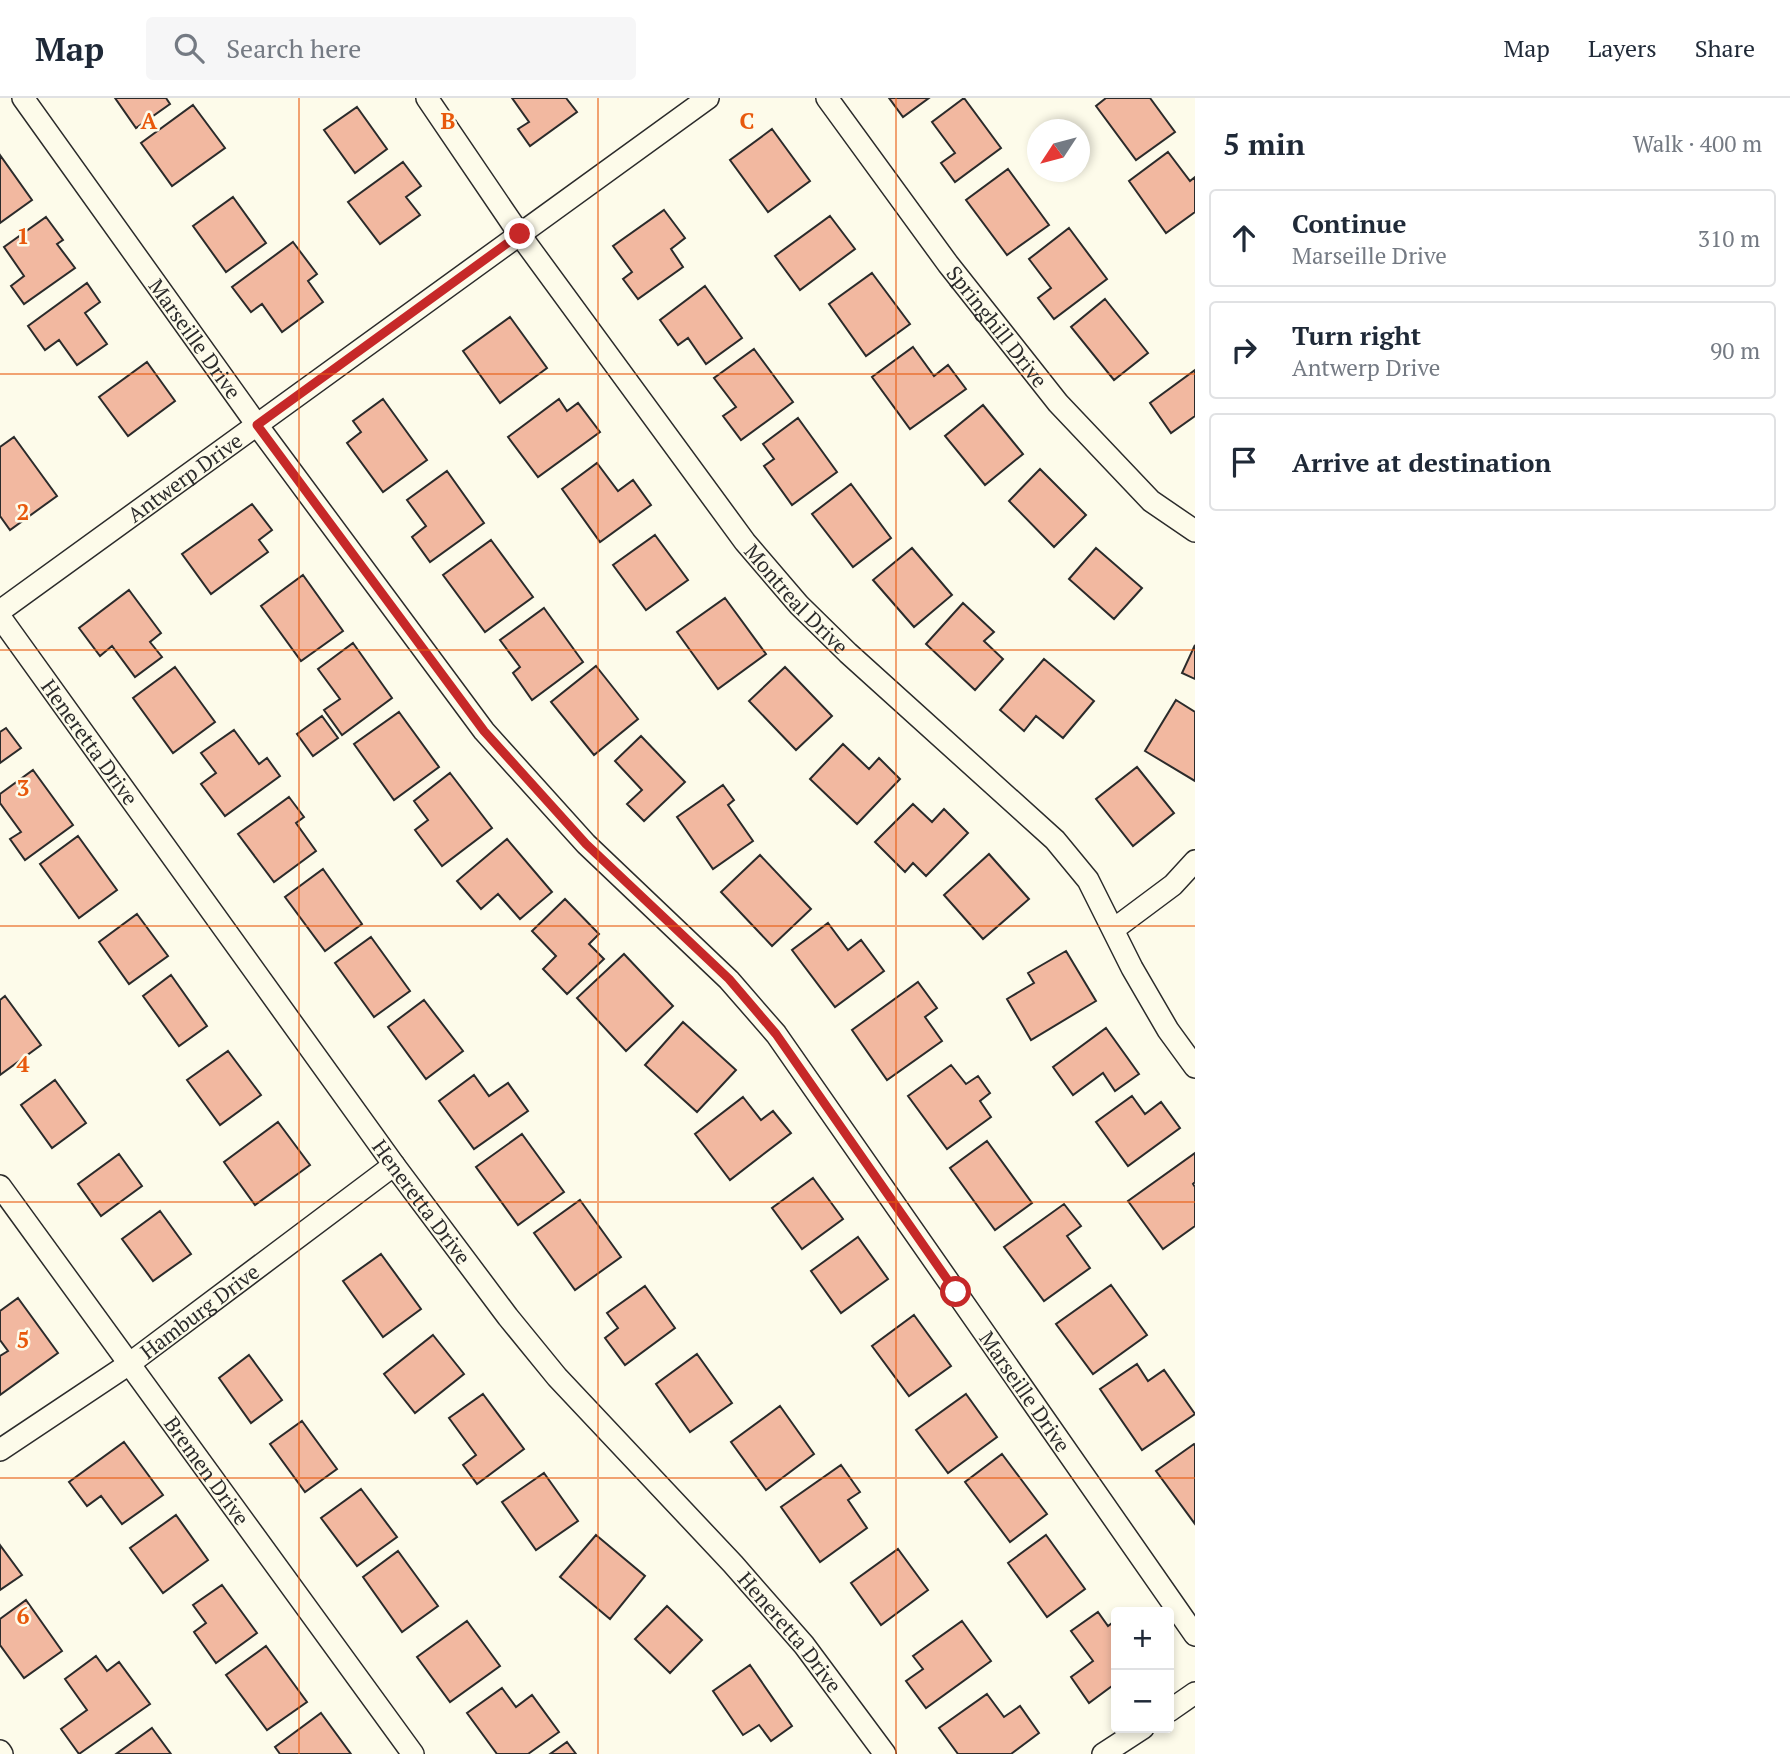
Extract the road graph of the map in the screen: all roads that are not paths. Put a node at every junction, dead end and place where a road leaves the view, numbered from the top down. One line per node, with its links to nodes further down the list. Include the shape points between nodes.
1 (23, 98): 6 (street, Marseille Drive)
2 (427, 98): 5 (street, Montreal Drive)
3 (708, 98): 5 (street, Antwerp Drive)
4 (827, 98): 7 (street, Springhill Drive, via 948,264 1058,403 1151,500)
5 (520, 234): 6 (street, Antwerp Drive); 11 (street, Montreal Drive, via 745,542 848,653 1055,840 1088,880)
6 (257, 425): 8 (street, Antwerp Drive); 17 (street, Marseille Drive, via 484,731 586,844 729,979 776,1034)
7 (1195, 531)
8 (0, 611)
9 (0, 617): 13 (street, Heneretta Drive)
10 (1195, 861): 11 (street, via 1173,885)
11 (1114, 929): 12 (street, Montreal Drive, via 1168,1030)
12 (1195, 1067)
13 (394, 1165): 15 (street, Hamburg Drive); 22 (street, Heneretta Drive, via 557,1377 733,1564 804,1646)
14 (0, 1186): 15 (street, Bremen Drive)
15 (129, 1364): 16 (street, Hamburg Drive); 21 (street, Bremen Drive)
16 (0, 1450)
17 (1195, 1635)
18 (1195, 1693): 19 (street)
19 (1174, 1708)
20 (1135, 1733): 23 (street)
21 (414, 1754)
22 (886, 1754)
23 (1103, 1754)

